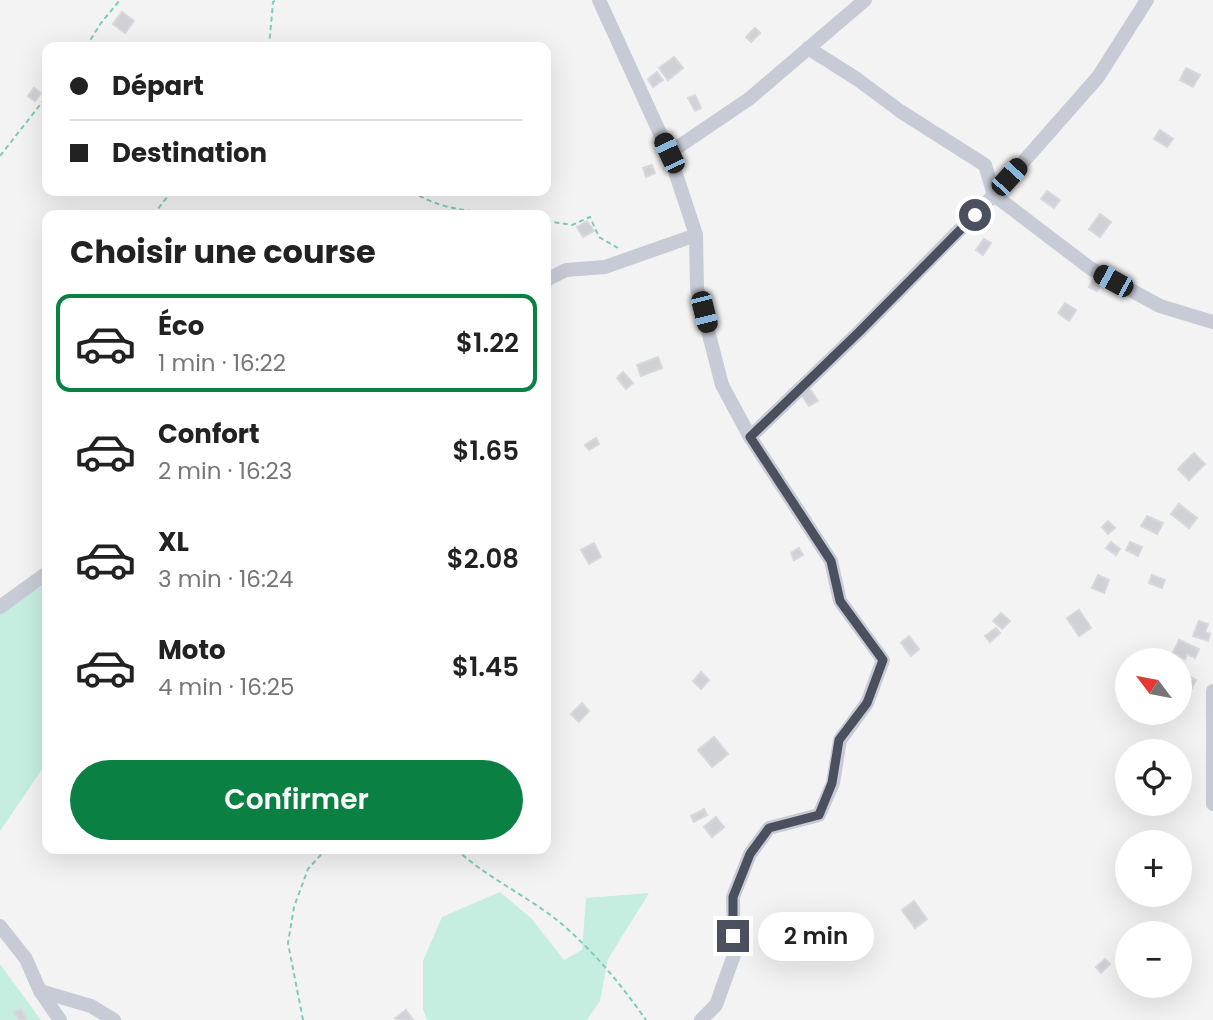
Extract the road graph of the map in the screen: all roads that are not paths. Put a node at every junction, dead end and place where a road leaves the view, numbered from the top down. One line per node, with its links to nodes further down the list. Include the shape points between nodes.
1 (598, 0): 5 (street)
2 (865, 0): 4 (street)
3 (1147, 0): 6 (street, via 1098,77)
4 (808, 48): 5 (street, via 749,99); 6 (street, via 985,165)
5 (669, 153): 7 (street)
6 (994, 195): 9 (street, via 1090,268 1160,306); 10 (street)
7 (696, 235): 8 (street, via 634,259 566,270); 10 (street, via 697,288 722,385)
8 (551, 278)
9 (1213, 322)
10 (750, 437): 19 (street, via 831,561 840,601 883,660 867,703 839,740 832,783 819,815 769,828 750,854 733,897 734,955 716,1005)
11 (42, 577): 12 (street)
12 (0, 607)
13 (1213, 691): 14 (street)
14 (1213, 804)
15 (0, 926): 16 (street, via 26,959)
16 (40, 991): 17 (street); 18 (street, via 91,1006)
17 (60, 1020)
18 (114, 1020)
19 (701, 1020)

